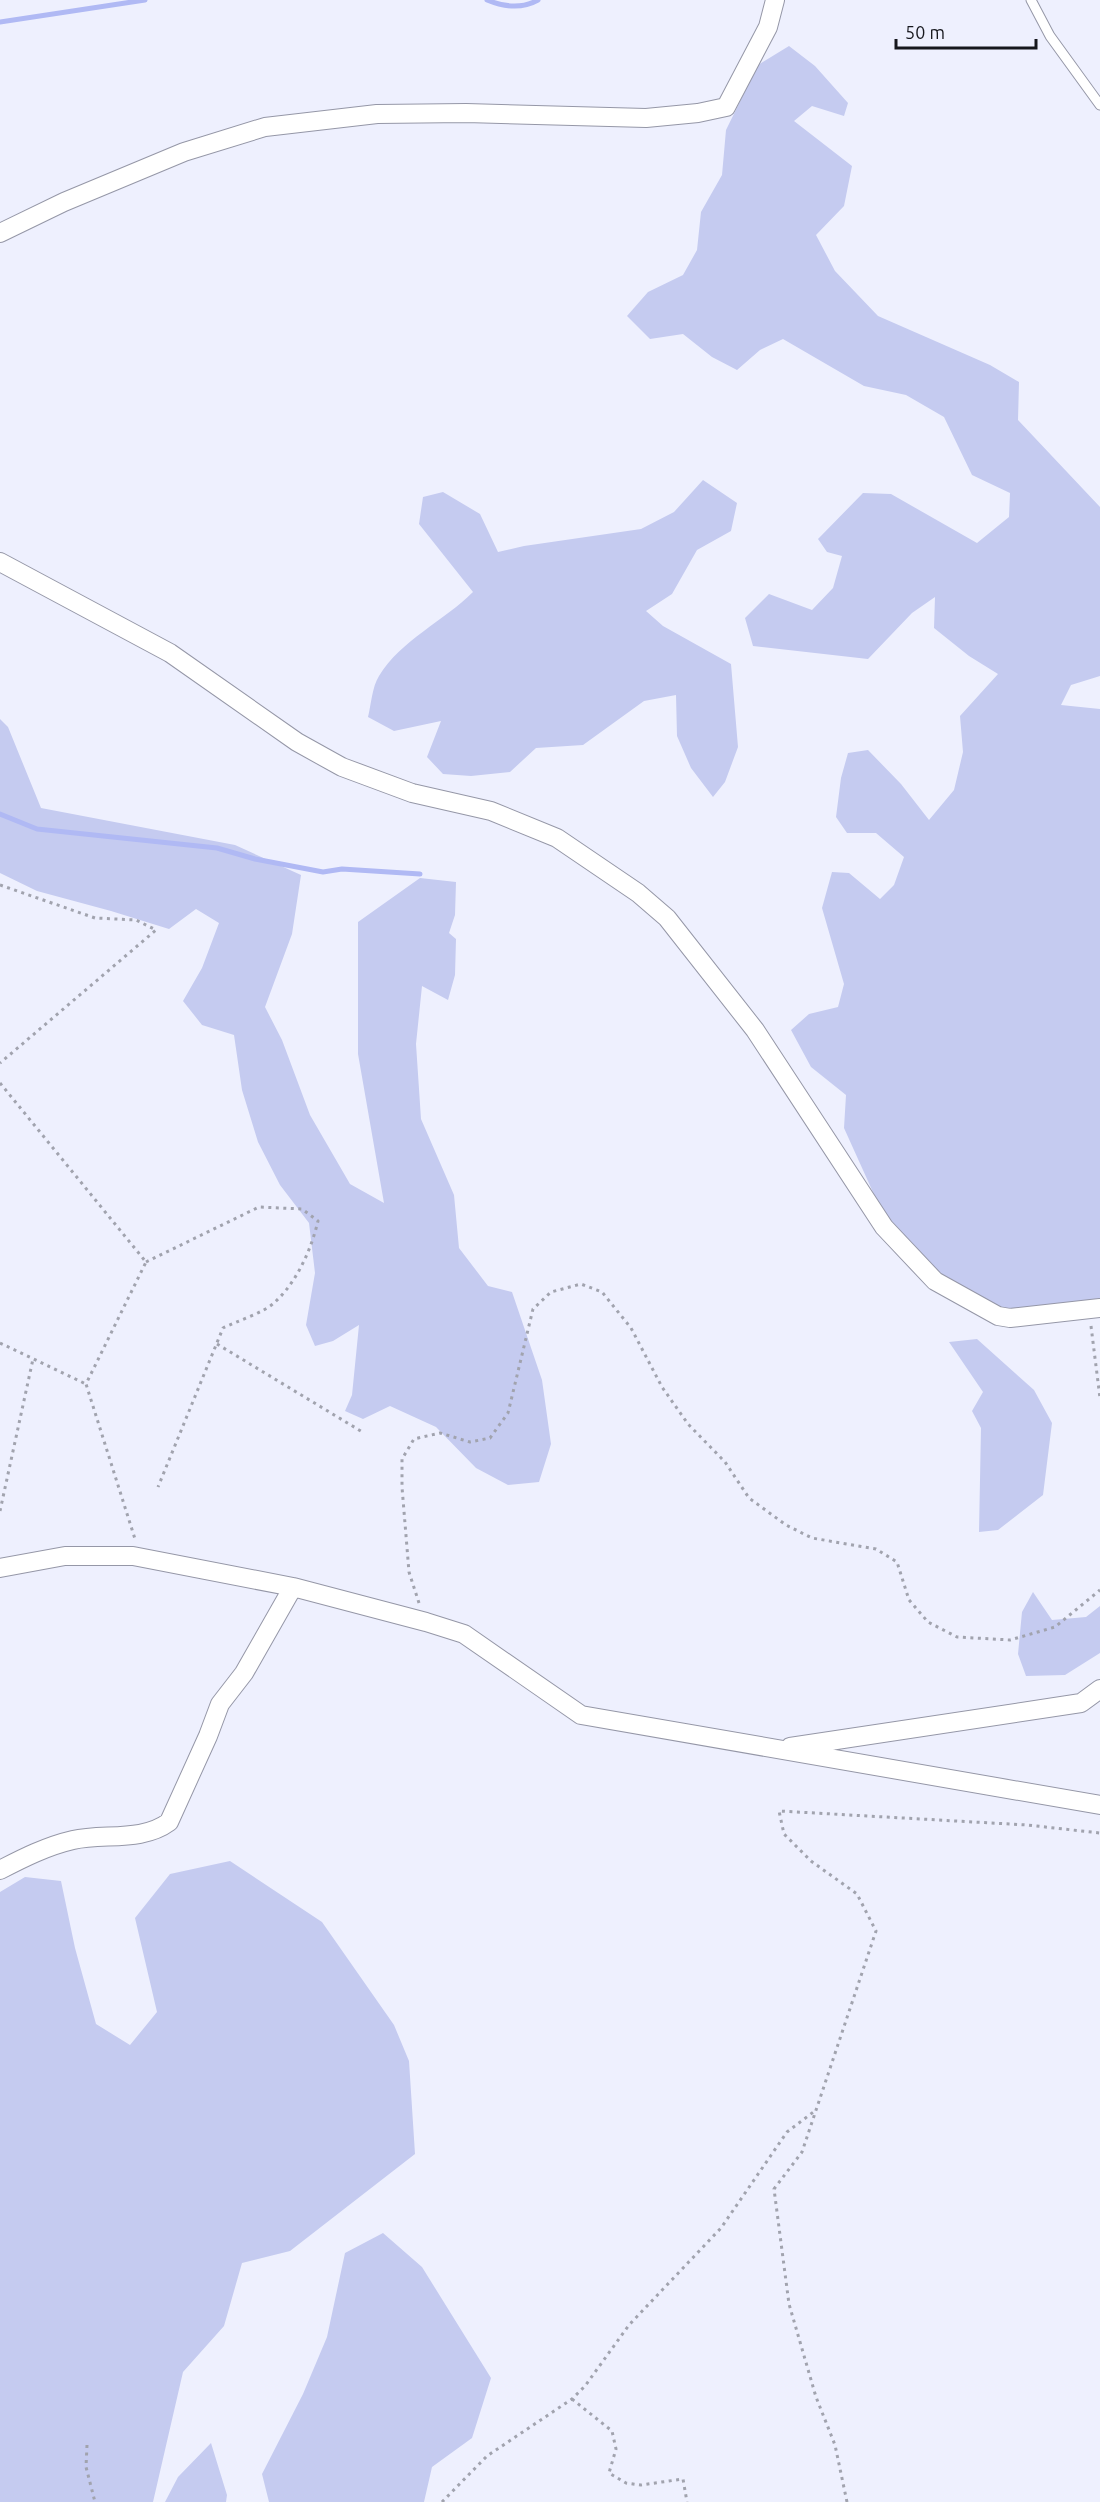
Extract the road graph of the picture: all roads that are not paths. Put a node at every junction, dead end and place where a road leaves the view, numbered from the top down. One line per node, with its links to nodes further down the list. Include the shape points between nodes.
1 (775, 0): 4 (street, via 768,27 726,107 646,118 377,114 265,127 184,152)
2 (1031, 0): 3 (lane, via 1050,36)
3 (1100, 105)
4 (0, 233)
5 (0, 562): 6 (street, via 170,653 297,742 342,766 412,793 490,811 557,838 638,893 667,918 702,960 755,1030 884,1227 935,1281 998,1316)
6 (1094, 1309)
7 (0, 1568): 8 (street, via 65,1556 141,1558)
8 (293, 1587): 10 (street, via 464,1634 581,1715); 12 (street, via 244,1673 220,1704 169,1822 144,1833 74,1840 30,1854)
9 (1100, 1689): 10 (street, via 1081,1703)
10 (776, 1749): 11 (street)
11 (1100, 1805)
12 (0, 1870)

